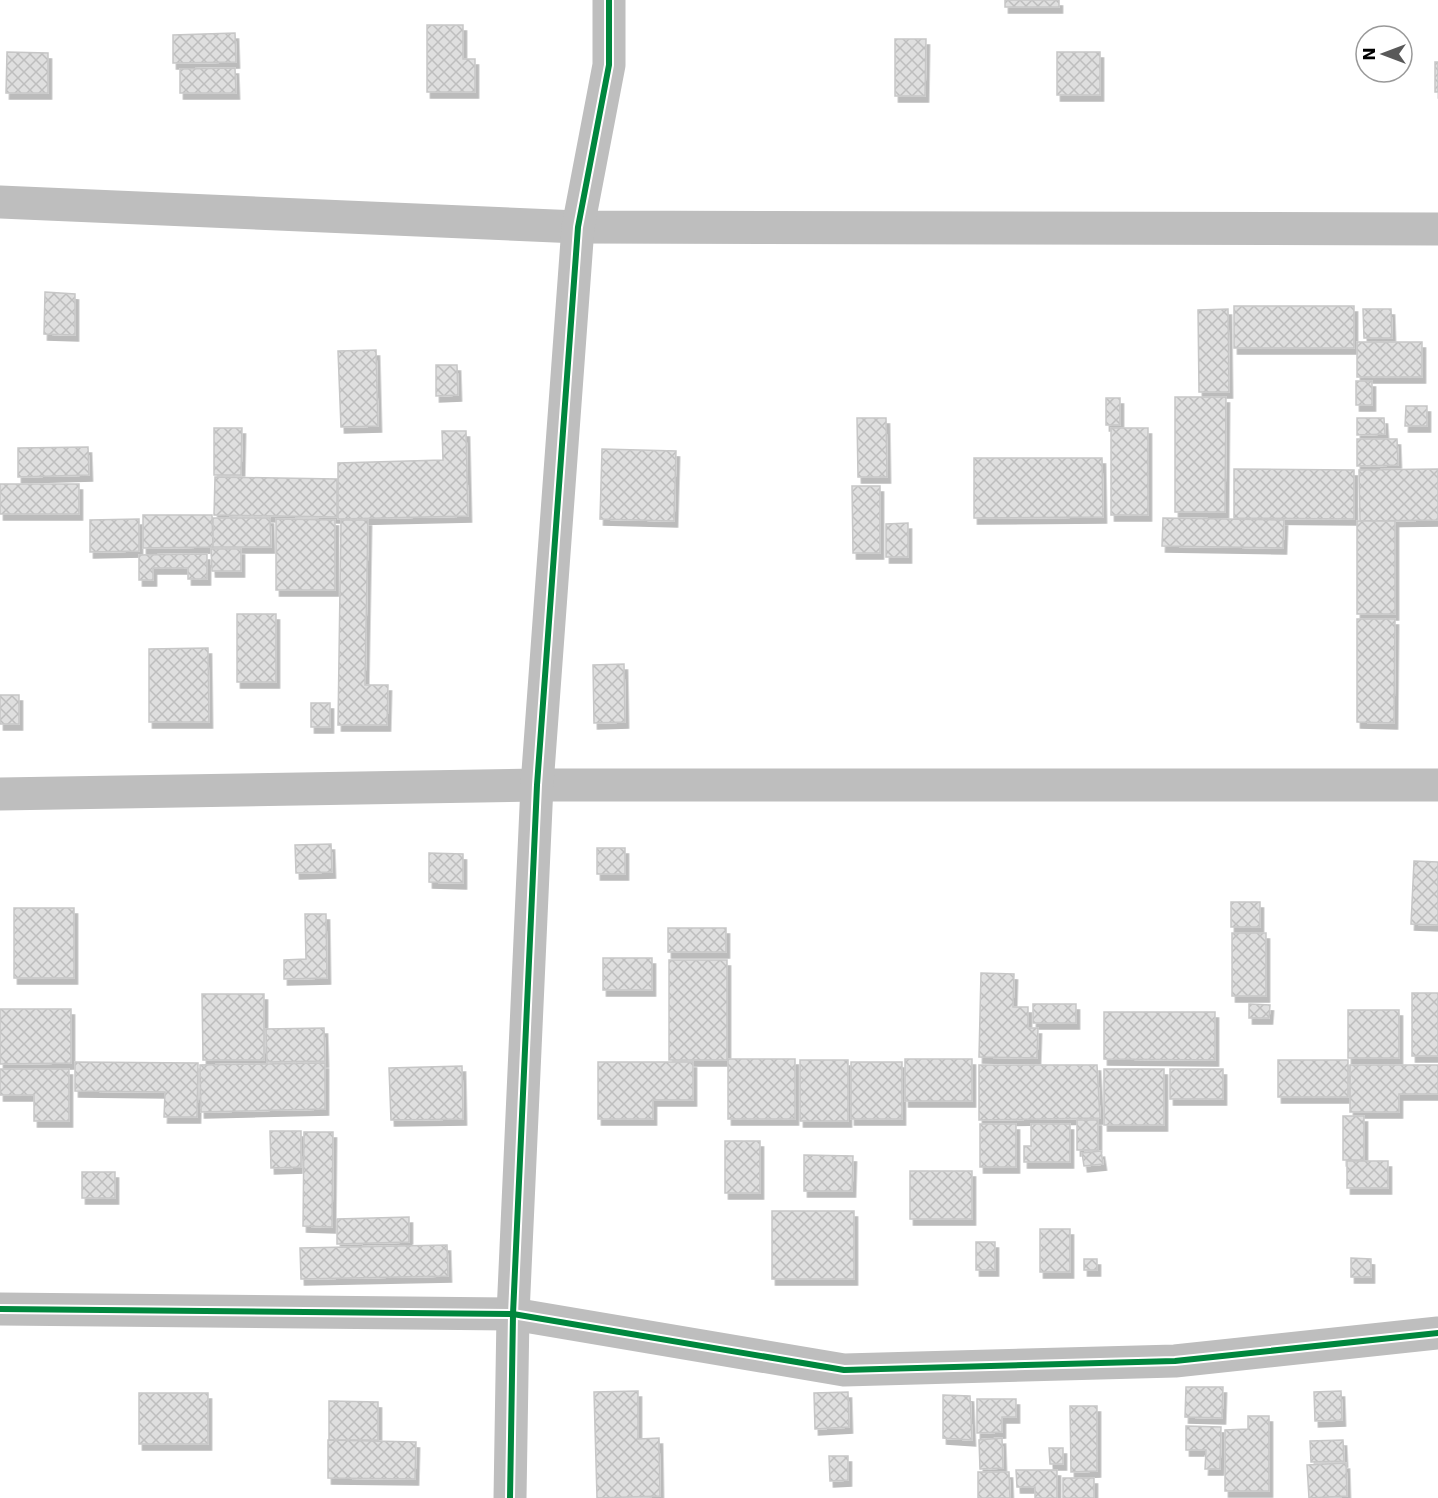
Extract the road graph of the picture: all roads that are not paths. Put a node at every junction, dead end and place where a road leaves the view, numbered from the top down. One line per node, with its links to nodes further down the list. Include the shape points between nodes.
1 (609, 0): 3 (street, via 609,64)
2 (0, 202): 3 (street)
3 (578, 227): 4 (street); 5 (street)
4 (1438, 229)
5 (537, 785): 6 (street); 7 (street); 9 (street)
6 (1438, 785)
7 (0, 794)
8 (0, 1309): 9 (street)
9 (513, 1314): 10 (street, via 844,1370 1175,1361); 11 (street)
10 (1438, 1333)
11 (510, 1498)

